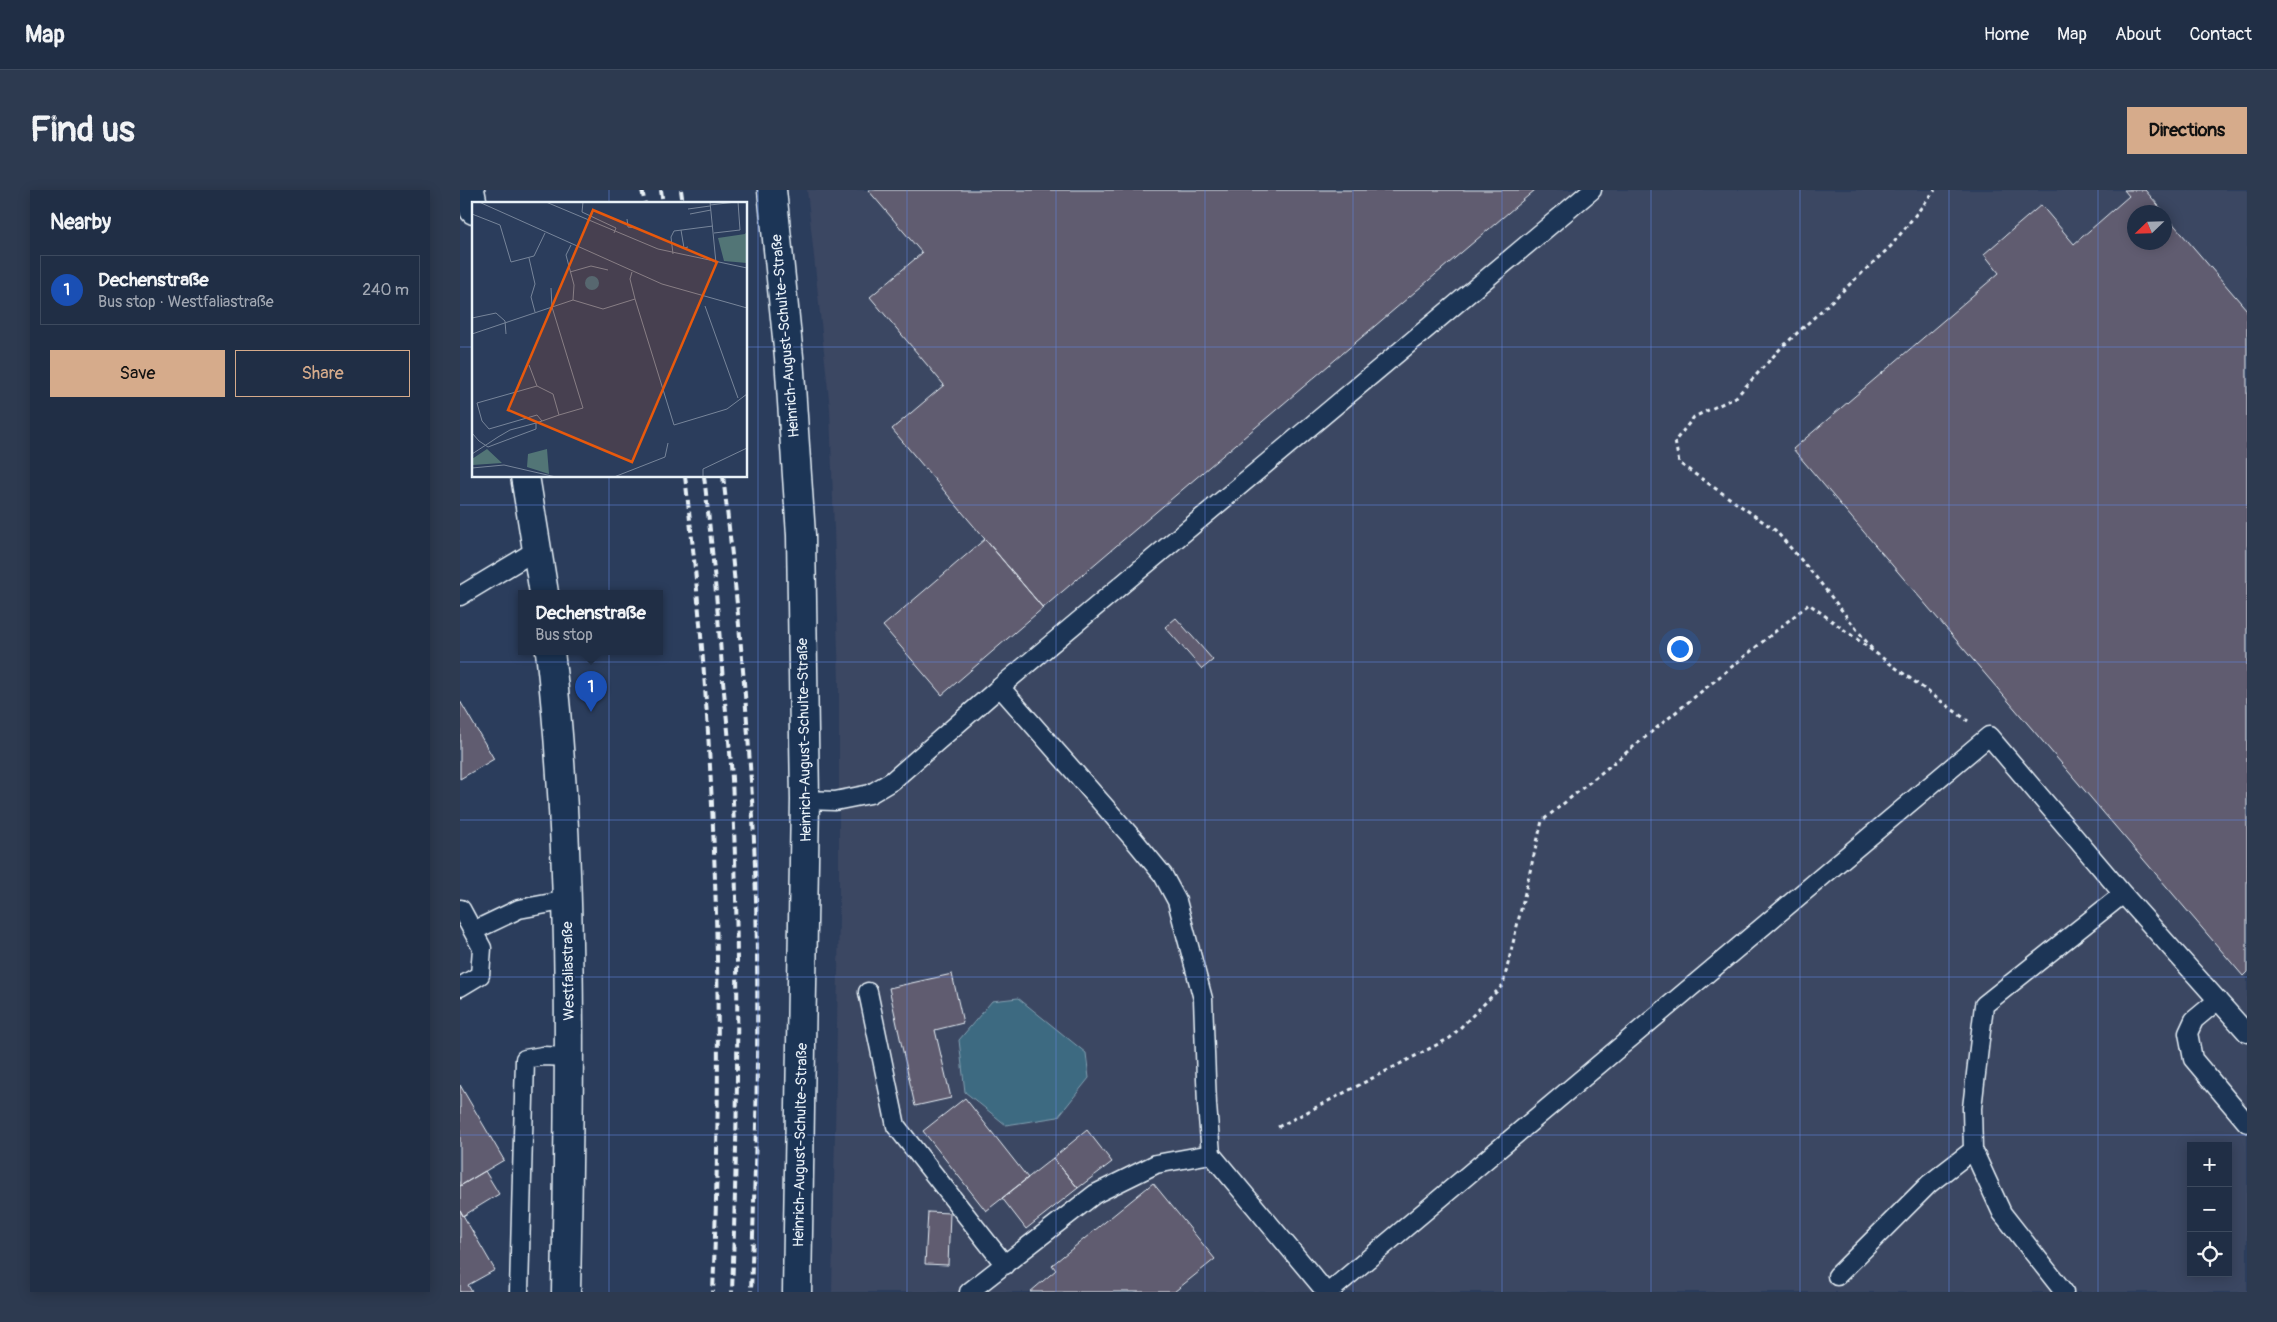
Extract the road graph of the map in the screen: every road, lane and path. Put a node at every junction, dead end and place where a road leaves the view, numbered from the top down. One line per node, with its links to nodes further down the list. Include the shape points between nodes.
1 (772, 190): 12 (street, Heinrich-August-Schulte-Straße, via 789,357 801,535)
2 (1592, 190): 10 (lane)
3 (1935, 190): 8 (path, via 1891,246 1780,349 1736,397 1694,417 1675,441 1679,463 1774,530)
4 (525, 478): 5 (street)
5 (538, 548): 6 (street); 7 (lane)
6 (544, 590)
7 (460, 596)
8 (1876, 654): 11 (path); 23 (path, via 1809,604 1542,822 1503,984 1450,1038)
9 (550, 655): 14 (street, Westfaliastraße)
10 (1000, 687): 12 (lane, via 892,781 870,794 835,801); 25 (lane, via 1135,841 1163,875 1177,901 1203,1000)
11 (1989, 736): 13 (lane); 32 (lane)
12 (805, 800): 30 (street, Heinrich-August-Schulte-Straße)
13 (2123, 894): 19 (lane); 24 (lane, via 1984,1005 1972,1108)
14 (568, 900): 16 (lane, via 519,909); 21 (street, Westfaliastraße)
15 (461, 909): 16 (lane)
16 (473, 931): 17 (lane, via 482,948 480,975)
17 (460, 987)
18 (868, 992): 26 (lane, via 896,1126)
19 (2218, 1000): 20 (lane); 22 (lane, via 2194,1020 2188,1033 2193,1059)
20 (2247, 1033)
21 (569, 1057): 28 (lane, via 525,1059); 29 (street, Westfaliastraße)
22 (2247, 1123)
23 (1278, 1127)
24 (1973, 1150): 27 (lane, via 1929,1184); 33 (lane, via 2002,1213)
25 (1211, 1154): 26 (lane, via 1156,1164 1095,1194); 32 (lane)
26 (1004, 1265): 31 (lane)
27 (1838, 1276)
28 (519, 1292)
29 (566, 1292)
30 (797, 1292)
31 (969, 1292)
32 (1328, 1292)
33 (2064, 1292)

